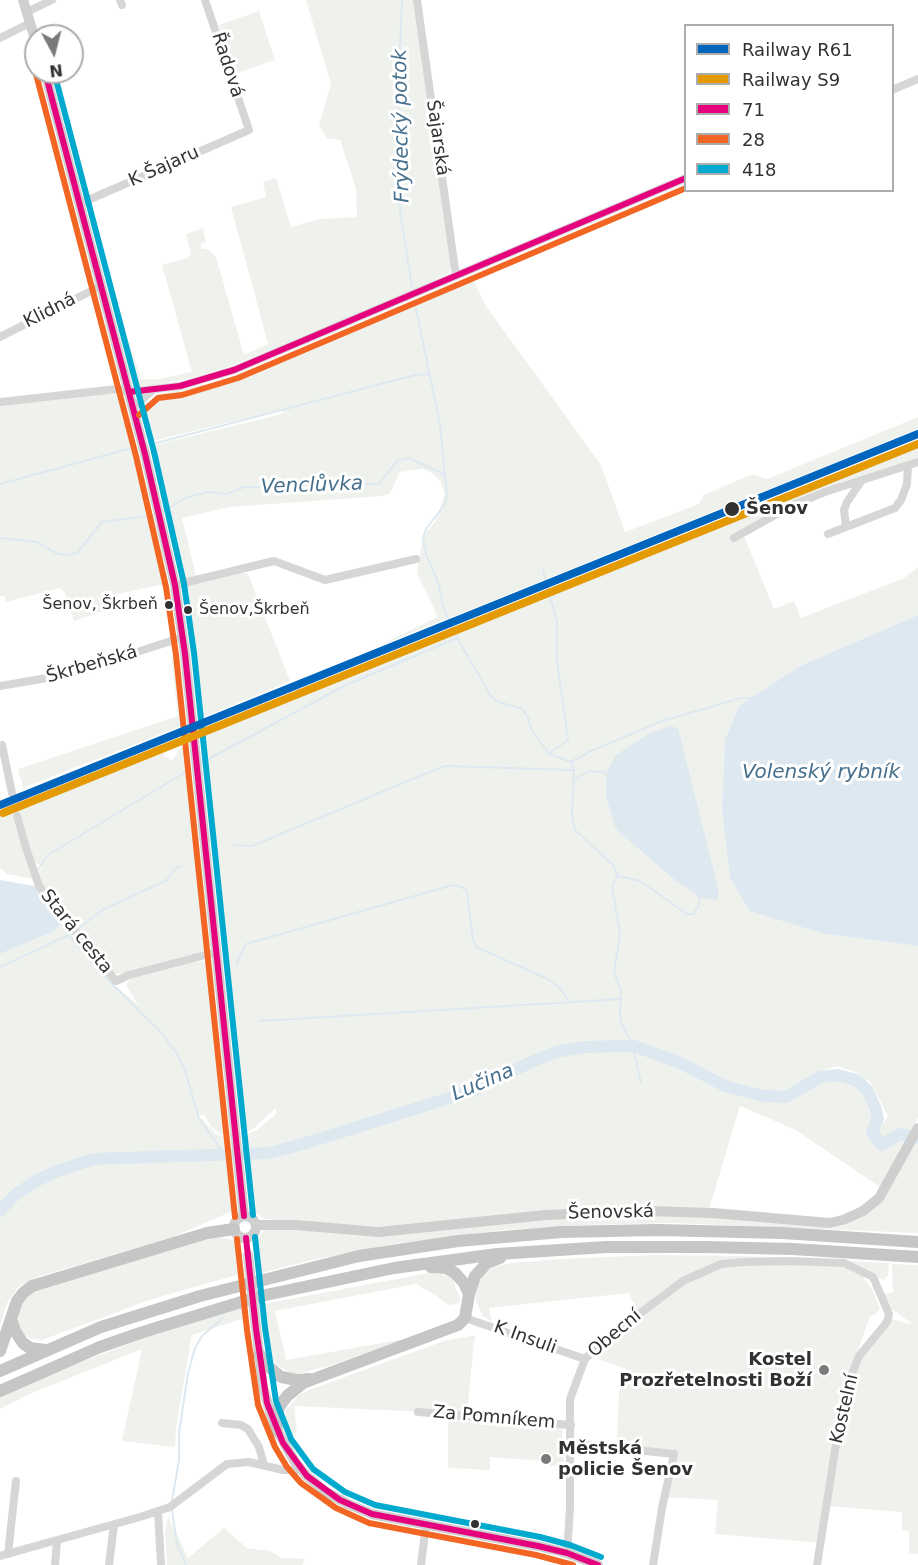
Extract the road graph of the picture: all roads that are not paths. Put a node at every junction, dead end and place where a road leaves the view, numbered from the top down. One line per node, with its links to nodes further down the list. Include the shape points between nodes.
1 (23, 0): 5 (main road)
2 (52, 0): 5 (street)
3 (205, 0): 11 (street, Řadová)
4 (417, 0): 14 (street, Šajarská)
5 (28, 18): 6 (main road); 7 (street)
6 (30, 24)
7 (0, 38)
8 (918, 80): 10 (street)
9 (48, 84): 13 (main road)
10 (894, 89)
11 (249, 130): 13 (street, K Šajaru)
12 (684, 178): 14 (street)
13 (80, 204): 15 (main road)
14 (456, 276): 17 (street, via 234,370 180,386)
15 (101, 286): 16 (street, Klidná); 18 (main road)
16 (0, 337)
17 (154, 389): 18 (street); 20 (street)
18 (129, 392): 19 (street, via 117,389); 20 (main road)
19 (0, 402)
20 (133, 408): 28 (main road)
21 (918, 462): 22 (street)
22 (908, 466): 23 (street); 24 (street, via 907,484 895,508)
23 (861, 482): 24 (street, via 844,510); 26 (street, via 793,505)
24 (846, 527): 25 (street)
25 (828, 534)
26 (734, 538)
27 (416, 559): 28 (street, via 325,580 274,561)
28 (176, 585): 29 (main road)
29 (183, 637): 30 (street, Škrbeňská, via 70,674); 34 (main road)
30 (0, 686)
31 (1, 743): 32 (street)
32 (12, 793)
33 (17, 816): 34 (street, Stará cesta, via 39,886 116,981)
34 (217, 952): 36 (main road)
35 (918, 1128): 37 (main road, Šenovská, via 879,1198 863,1211 830,1223 647,1211 546,1215 379,1232)
36 (244, 1216): 37 (main road, via 252,1218); 38 (main road, via 237,1219)
37 (256, 1226): 39 (main road, via 254,1234)
38 (234, 1229): 39 (main road); 47 (highway, via 207,1233 38,1283 20,1296)
39 (246, 1238): 50 (main road, bridge)
40 (918, 1242): 48 (highway, via 657,1230 561,1232 458,1241 359,1256 282,1274 138,1315)
41 (533, 1251): 42 (highway, via 706,1247); 44 (highway); 45 (highway, via 488,1263 475,1276)
42 (918, 1257)
43 (721, 1264): 51 (street, Obecní, via 683,1281); 75 (street, Kostelní, via 844,1263 873,1277 889,1314 887,1322 859,1356 848,1384)
44 (394, 1268): 45 (highway, via 446,1268 460,1277); 54 (highway, via 273,1293 185,1318 100,1347)
45 (469, 1294): 46 (highway)
46 (465, 1318): 51 (street, K Insuli); 53 (highway, via 448,1331)
47 (11, 1319): 48 (highway, via 20,1340 30,1348 46,1350); 49 (highway)
48 (64, 1342): 52 (highway)
49 (0, 1351)
50 (259, 1354): 53 (highway, via 281,1377); 58 (main road, via 267,1404)
51 (585, 1359): 57 (street, Obecní, via 570,1399)
52 (0, 1371)
53 (313, 1379): 58 (highway, via 294,1389 281,1403)
54 (0, 1391)
55 (418, 1412): 57 (street, Za Pomníkem)
56 (222, 1423): 60 (street, via 248,1429)
57 (571, 1425): 59 (street, Obecní)
58 (277, 1431): 61 (main road)
59 (570, 1443): 67 (street, Obecní); 74 (street, via 674,1454)
60 (264, 1465): 61 (street); 63 (street, via 227,1464 171,1506)
61 (301, 1470): 65 (main road, via 348,1504 372,1514)
62 (16, 1481): 68 (street)
63 (158, 1511): 64 (street); 71 (street)
64 (114, 1525): 66 (street); 70 (street)
65 (426, 1525): 67 (main road); 72 (street)
66 (57, 1540): 68 (street); 69 (street)
67 (567, 1554): 73 (main road)
68 (4, 1555)
69 (55, 1565)
70 (109, 1565)
71 (161, 1565)
72 (421, 1565)
73 (597, 1565)
74 (653, 1565)
75 (817, 1565)

